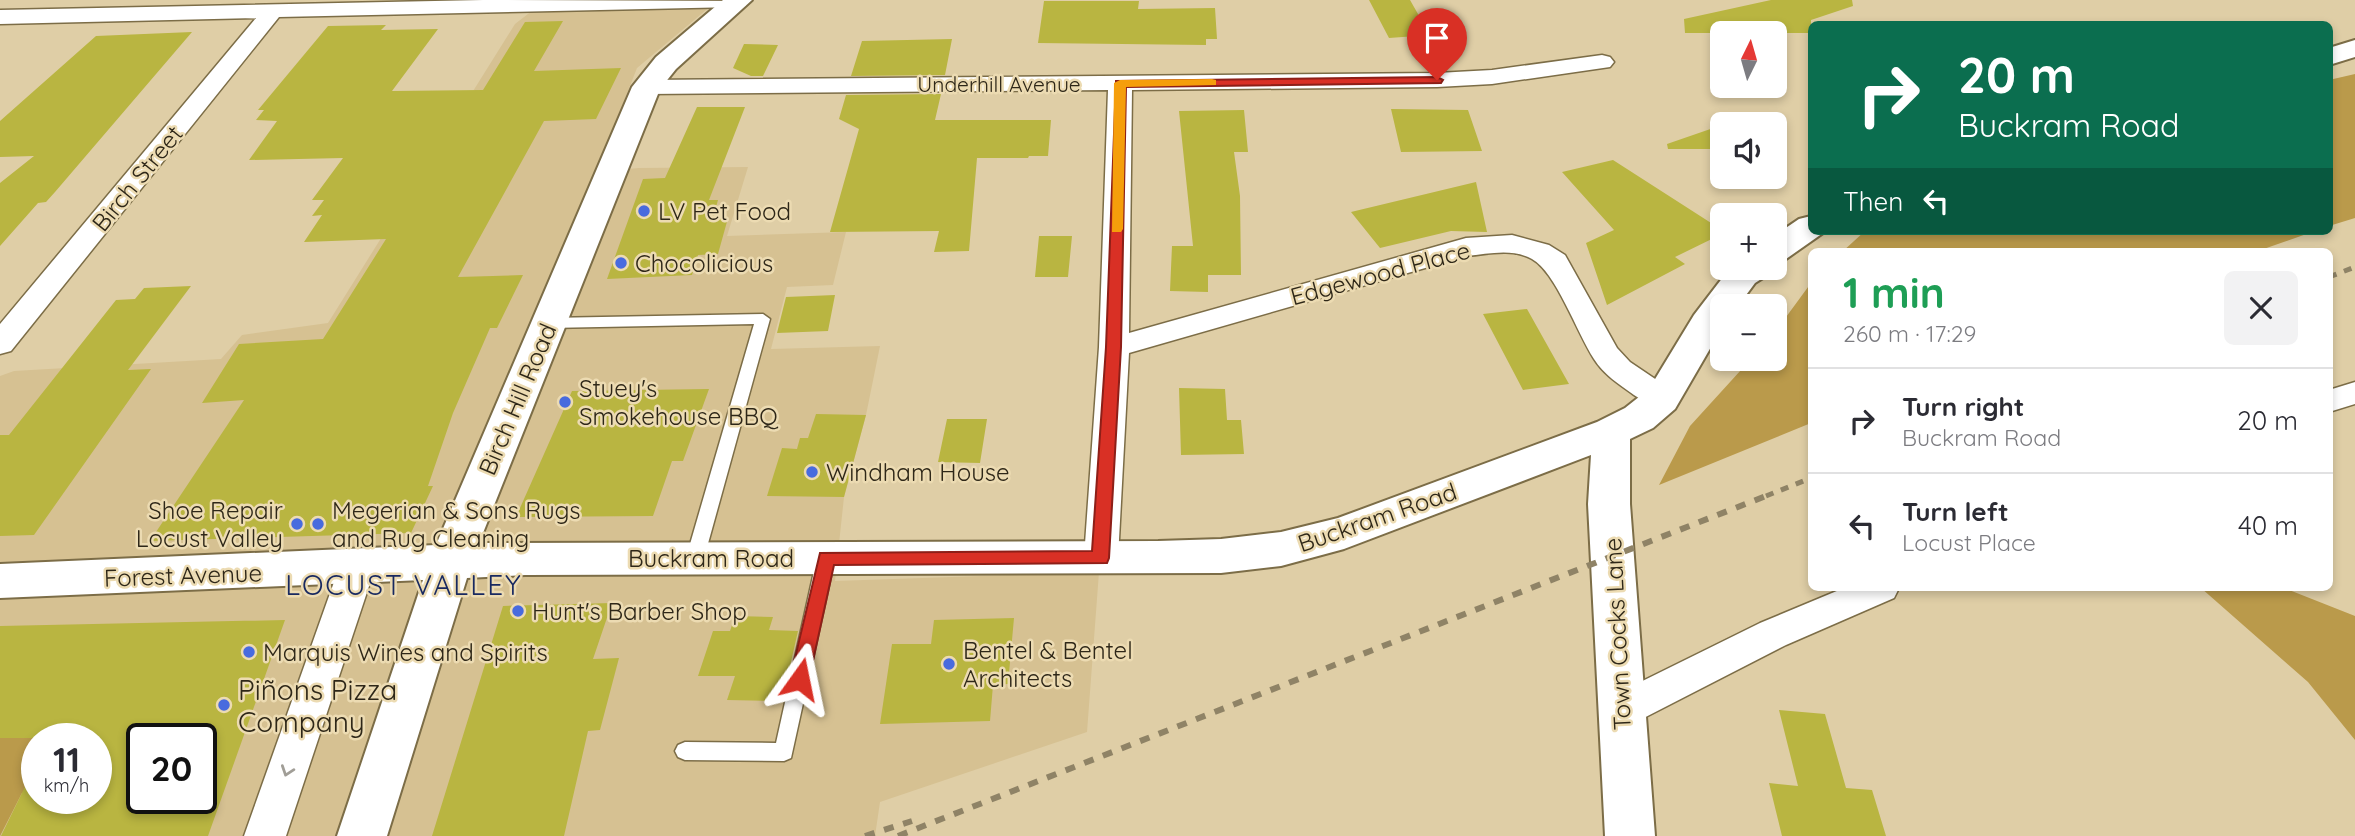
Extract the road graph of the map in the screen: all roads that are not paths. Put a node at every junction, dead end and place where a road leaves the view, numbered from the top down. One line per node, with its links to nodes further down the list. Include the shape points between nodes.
1 (108, 0): 4 (street)
2 (738, 1): 3 (street); 10 (main road, Birch Hill Road, via 666,63)
3 (273, 12): 4 (street); 15 (street, Birch Street)
4 (91, 15): 5 (street)
5 (0, 18)
6 (2355, 48): 7 (main road)
7 (2333, 56)
8 (1602, 62): 9 (street, Underhill Avenue, via 1437,80)
9 (1120, 83): 10 (street, Underhill Avenue); 16 (street)
10 (646, 87): 14 (main road, Birch Hill Road)
11 (1808, 228): 12 (main road)
12 (1787, 243)
13 (1740, 280): 18 (main road, Buckram Road, via 1707,323)
14 (548, 323): 21 (lane, via 763,318); 24 (main road, Birch Hill Road)
15 (0, 344)
16 (1114, 347): 18 (street, Edgewood Place, via 1466,247 1511,244 1539,251 1555,261 1606,354 1619,369); 23 (street)
17 (2355, 393): 19 (street)
18 (1662, 399): 20 (main road, Buckram Road)
19 (2333, 400)
20 (1611, 432): 23 (main road, Buckram Road, via 1344,533 1281,549 1221,556); 28 (main road, Town Cocks Lane, via 1609,504)
21 (695, 558): 22 (main road, Buckram Road); 24 (main road, Buckram Road)
22 (826, 558): 23 (main road, Buckram Road); 29 (lane, via 784,752)
23 (1101, 558)
24 (450, 562): 25 (main road, Forest Avenue); 31 (main road, Birch Hill Road)
25 (357, 568): 26 (main road, Forest Avenue); 30 (street, one-way to 30)
26 (0, 581)
27 (1874, 591): 28 (street, via 1773,634)
28 (1620, 710): 32 (main road, Town Cocks Lane)
29 (685, 751)
30 (265, 836)
31 (362, 836)
32 (1630, 836)

